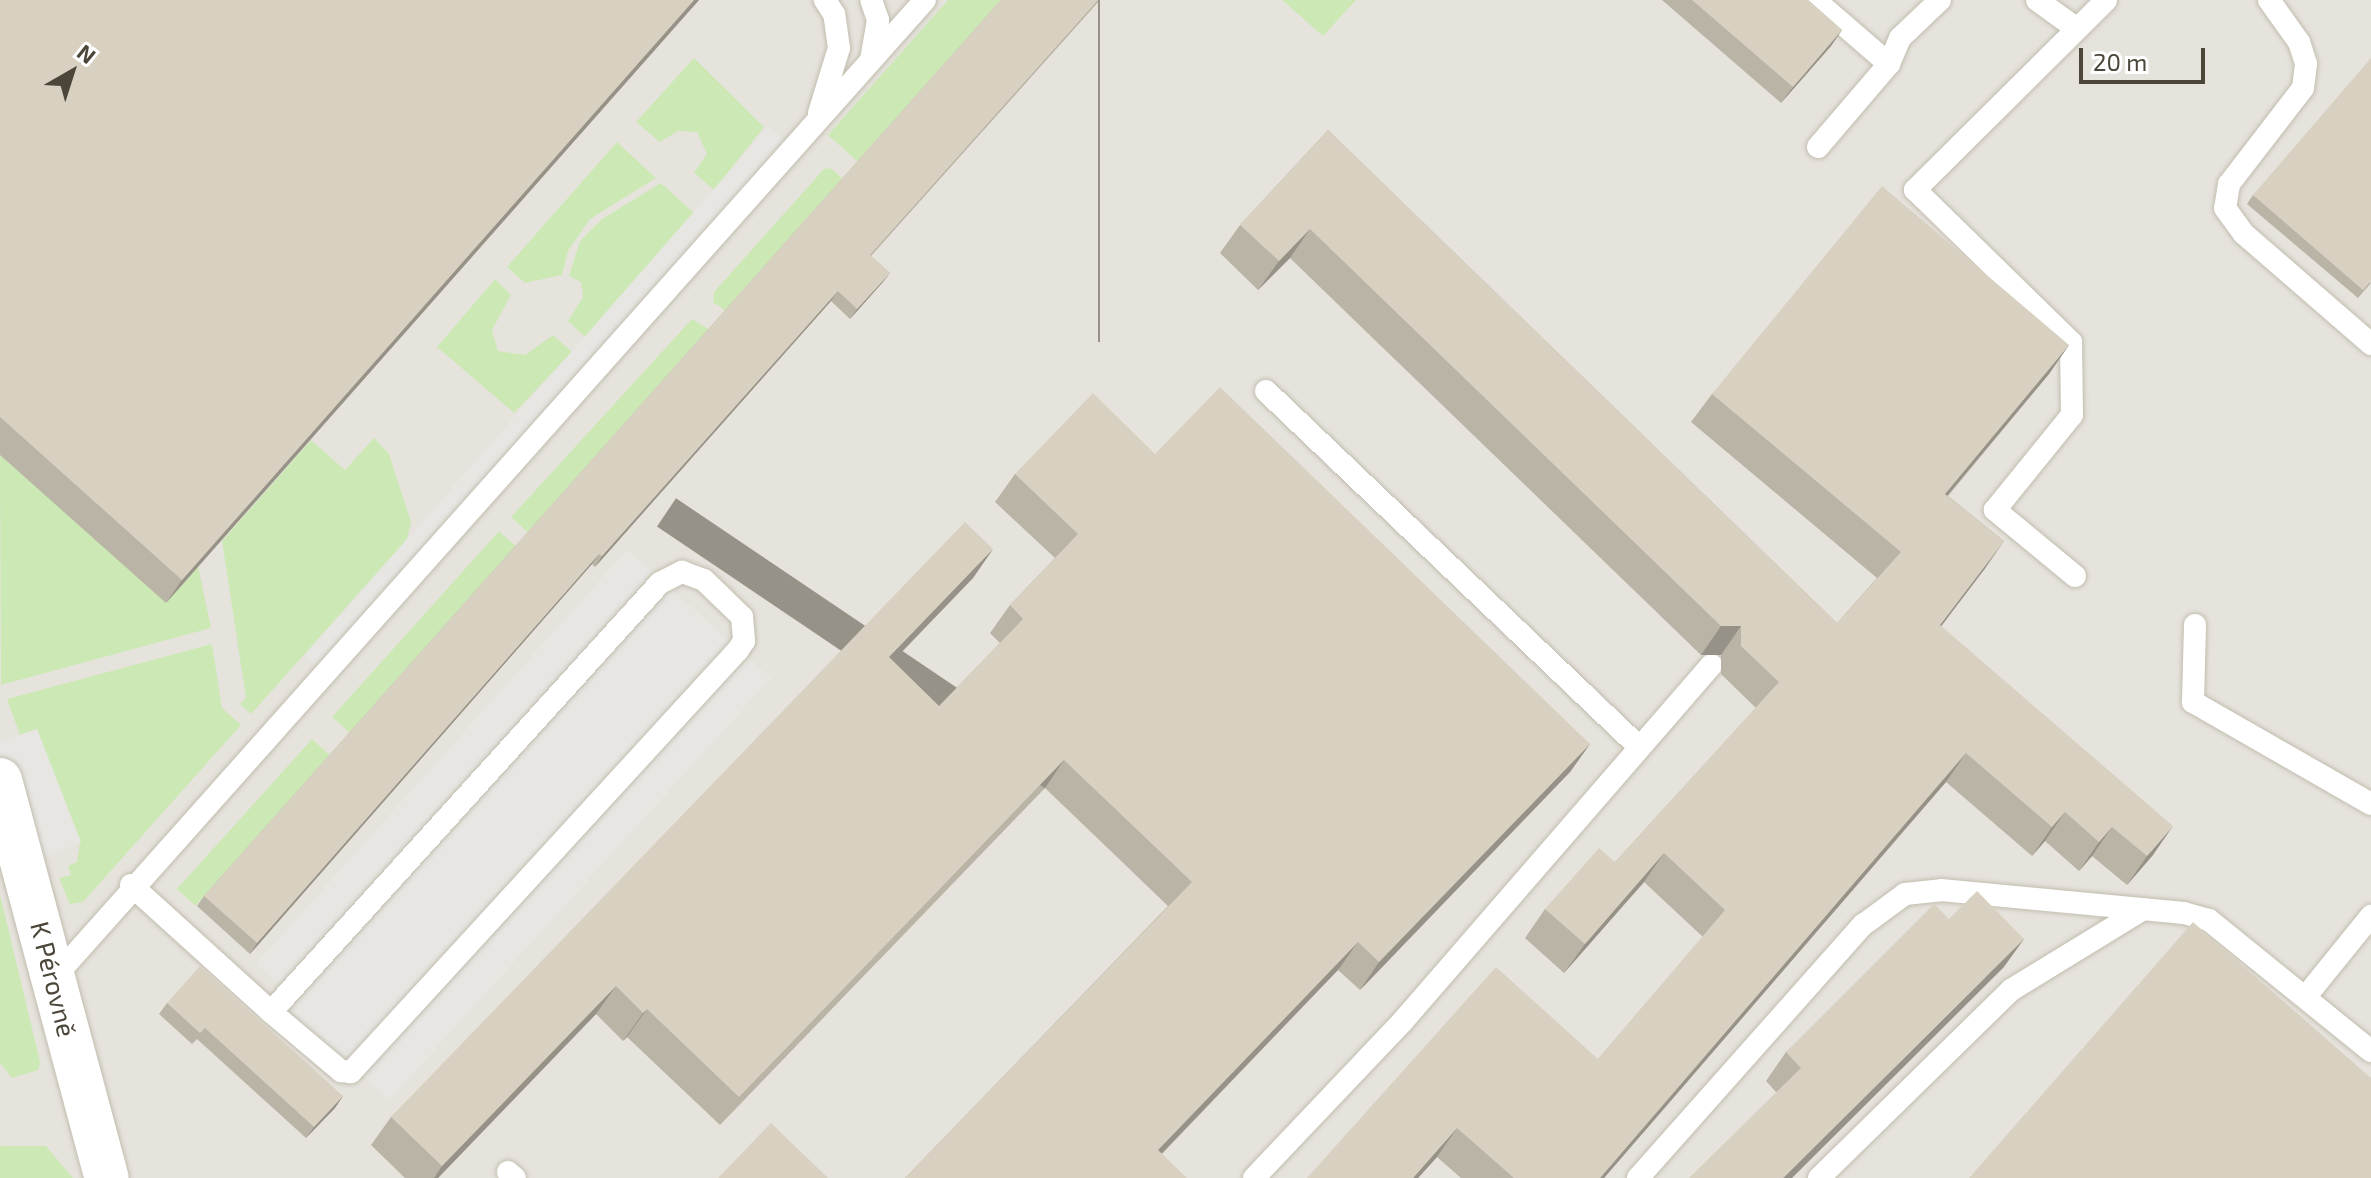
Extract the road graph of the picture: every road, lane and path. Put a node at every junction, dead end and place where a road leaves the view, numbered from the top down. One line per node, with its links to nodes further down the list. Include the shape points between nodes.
1 (825, 0): 12 (lane, via 834,14 839,48)
2 (871, 0): 10 (lane, via 878,20)
3 (925, 0): 10 (lane)
4 (1815, 0): 11 (lane)
5 (1940, 0): 11 (lane, via 1900,38)
6 (2037, 0): 9 (lane)
7 (2106, 0): 9 (lane)
8 (2269, 0): 14 (lane, via 2299,42 2306,64 2303,88 2229,184 2225,208 2244,234)
9 (2077, 29): 16 (lane, via 1915,190 2071,342 2072,415 1995,510)
10 (870, 61): 12 (lane)
11 (1889, 64): 13 (lane)
12 (815, 123): 22 (lane)
13 (1818, 147)
14 (2371, 344)
15 (1266, 391): 19 (lane)
16 (2075, 576)
17 (2195, 625): 21 (lane, via 2193,702)
18 (1711, 665): 19 (lane)
19 (1639, 747): 30 (lane, via 1403,1021)
20 (0, 780): 25 (street, K Pérovně)
21 (2371, 804)
22 (131, 885): 25 (lane); 27 (lane)
23 (2143, 909): 26 (lane, via 2209,920); 31 (lane, via 1941,890 1905,894 1863,925); 32 (lane, via 2011,990)
24 (2371, 916): 26 (lane)
25 (53, 979): 29 (street, K Pérovně)
26 (2307, 995): 28 (lane)
27 (271, 1012): 27 (lane, via 341,1071 351,1072 738,650 745,629 737,610 693,574 671,575 660,583)
28 (2371, 1051)
29 (107, 1178)
30 (1254, 1178)
31 (1638, 1178)
32 (1819, 1178)

